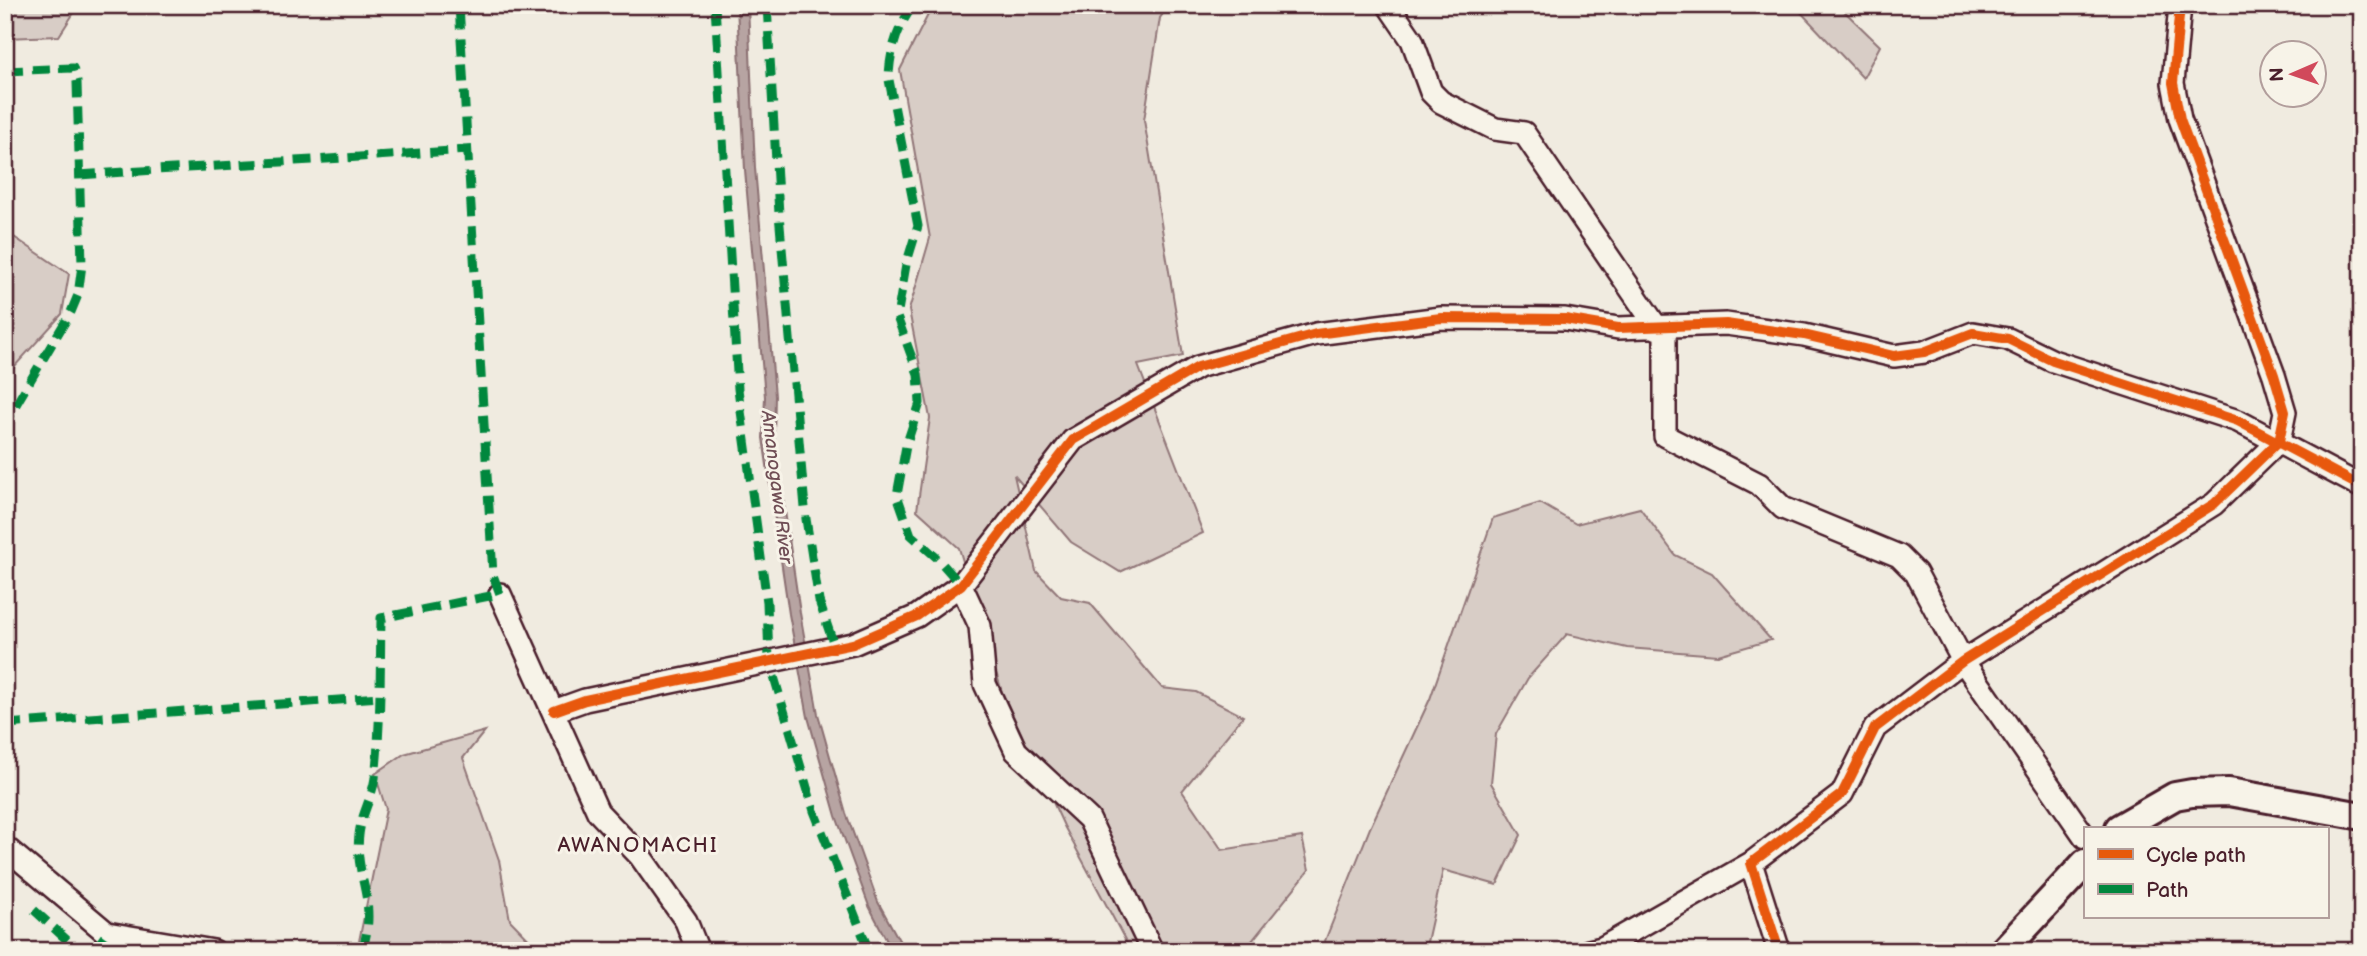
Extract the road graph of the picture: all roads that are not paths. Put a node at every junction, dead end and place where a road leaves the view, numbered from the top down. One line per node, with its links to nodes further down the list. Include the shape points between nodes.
1 (1388, 5): 3 (street, via 1412,40 1431,92 1441,102 1495,129 1524,133)
2 (2180, 5): 4 (street, via 2173,83 2179,119 2274,375 2285,412)
3 (1661, 328): 4 (street, via 1726,324 1804,335 1894,356 1924,352 1973,333 2008,339 2053,361 2238,421); 6 (street, via 1618,328 1565,319 1441,318 1316,334 1198,367 1073,440); 8 (street, via 1665,436 1759,484 1783,508 1899,556 1916,573)
4 (2279, 441): 5 (street); 8 (street, via 2214,503)
5 (2362, 487)
6 (961, 585): 9 (street, via 917,616 853,644 585,700); 18 (street, via 980,626 985,684 1016,751 1089,819)
7 (500, 594): 9 (street)
8 (1963, 662): 12 (street); 14 (street, via 1875,728 1842,794)
9 (554, 711): 17 (street, via 567,750 598,812 640,856 686,921)
10 (2362, 816): 11 (street, via 2229,792 2192,793 2175,796)
11 (2121, 827)
12 (2084, 835)
13 (5, 847): 16 (street, via 107,933)
14 (1751, 863): 19 (street, via 1602,948); 20 (street)
15 (2084, 864): 21 (street)
16 (214, 951)
17 (698, 951)
18 (1152, 951)
19 (1589, 951)
20 (1779, 951)
21 (2003, 951)

